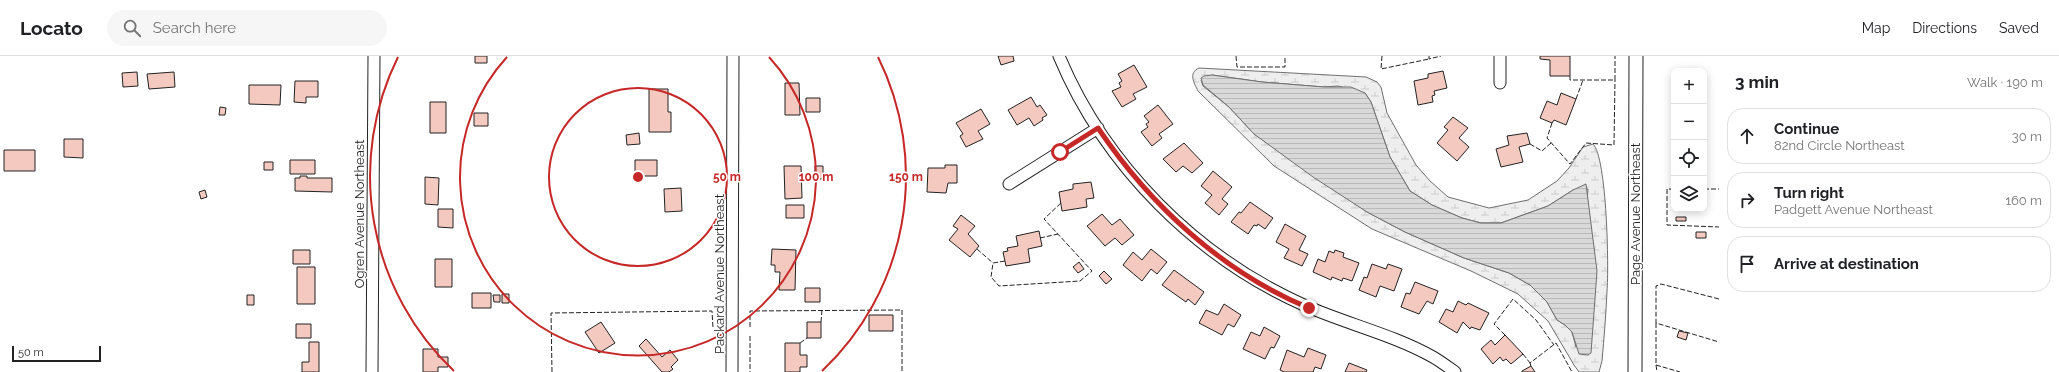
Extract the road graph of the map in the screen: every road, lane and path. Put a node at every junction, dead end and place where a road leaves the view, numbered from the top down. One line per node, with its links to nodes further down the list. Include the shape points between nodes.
1 (374, 56): 9 (street, Ogren Avenue Northeast)
2 (733, 56): 10 (street, Packard Avenue Northeast)
3 (1059, 56): 7 (street)
4 (1500, 56): 6 (street)
5 (1636, 56): 12 (street, Page Avenue Northeast)
6 (1500, 83)
7 (1098, 128): 8 (street); 11 (street, via 1121,161 1153,198 1220,258 1251,278 1306,306 1411,346)
8 (1009, 184)
9 (372, 372)
10 (732, 372)
11 (1455, 372)
12 (1635, 372)

